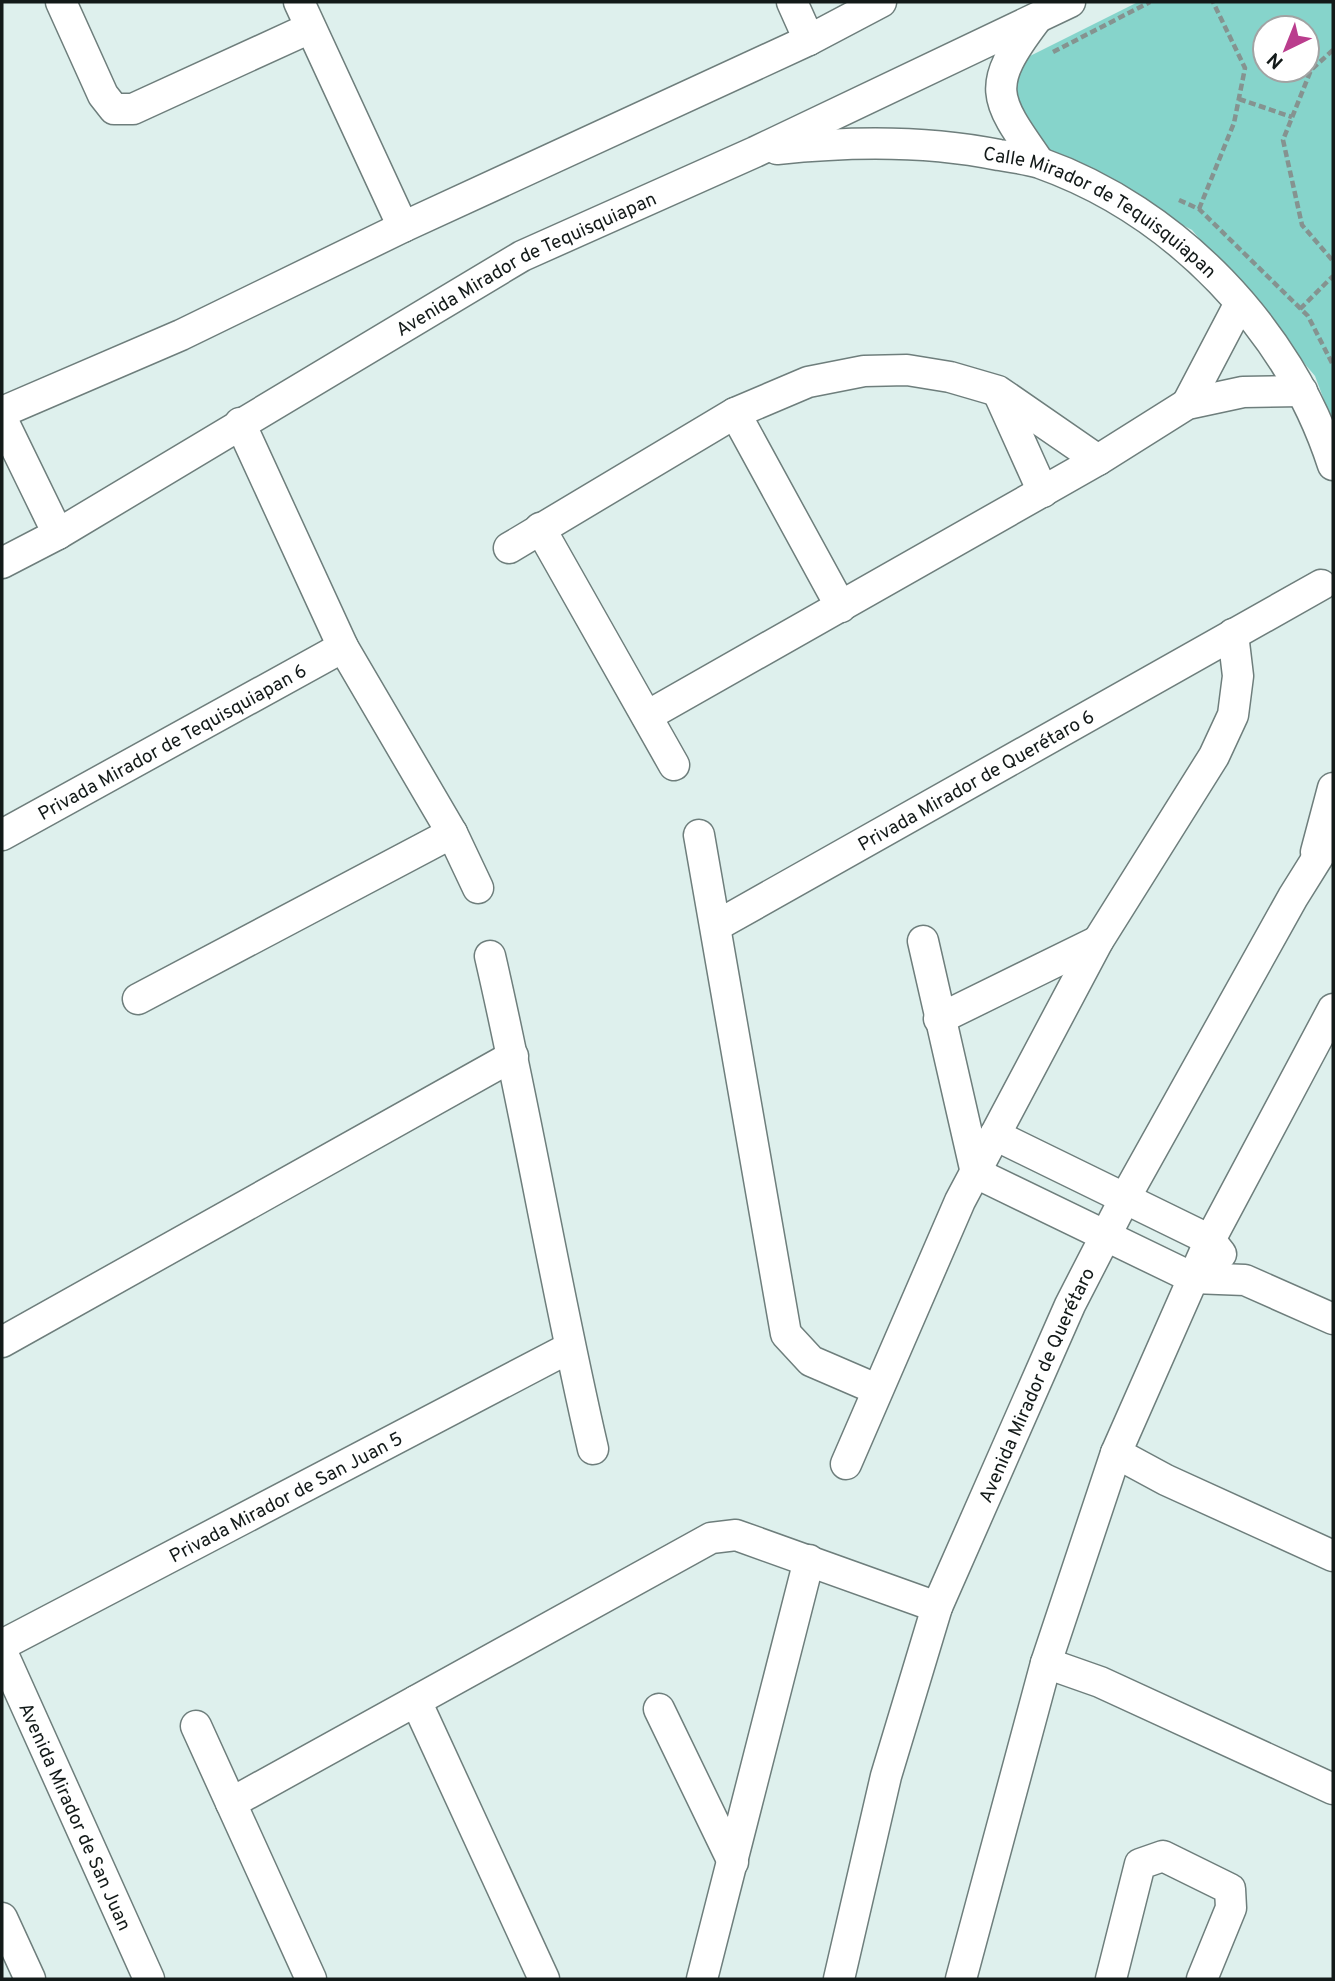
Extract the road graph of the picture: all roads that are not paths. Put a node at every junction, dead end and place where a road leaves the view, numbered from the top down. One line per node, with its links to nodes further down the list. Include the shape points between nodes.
1 (61, 2): 6 (street, via 103,95 114,109 134,109)
2 (792, 2): 7 (street)
3 (881, 2): 7 (street)
4 (1070, 2): 5 (street, Avenida Mirador de Tequisquiapan)
5 (1033, 10): 8 (street, Avenida Mirador de Tequisquiapan); 9 (street, via 1000,82 1010,120)
6 (305, 15): 10 (street)
7 (809, 40): 10 (street)
8 (755, 152): 9 (street, Calle Mirador de Tequisquiapan, via 897,143 969,149); 18 (street, Avenida Mirador de Tequisquiapan, via 522,256)
9 (1039, 162): 11 (street, Calle Mirador de Tequisquiapan, via 1096,187 1148,220 1197,258)
10 (403, 228): 15 (street, via 181,335)
11 (1240, 303): 13 (street, Calle Mirador de Tequisquiapan, via 1270,340); 14 (street)
12 (998, 391): 16 (street, via 907,370 864,371 808,382); 19 (street); 21 (street)
13 (1301, 391): 14 (street, via 1242,392); 20 (street, Calle Mirador de Tequisquiapan)
14 (1187, 404): 19 (street)
15 (2, 412)
16 (735, 413): 22 (street); 27 (street)
17 (2, 419): 23 (street)
18 (240, 423): 23 (street, Avenida Mirador de Tequisquiapan); 29 (street)
19 (1098, 460): 21 (street)
20 (1333, 465)
21 (1043, 492): 27 (street)
22 (540, 528): 24 (street); 30 (street)
23 (58, 534): 25 (street, Avenida Mirador de Tequisquiapan)
24 (509, 548)
25 (2, 563)
26 (1321, 585): 28 (street, Privada Mirador de Querétaro 6)
27 (841, 607): 30 (street)
28 (1233, 634): 39 (street, Privada Mirador de Querétaro 6); 41 (street, via 1238,677 1233,715 1214,756)
29 (343, 647): 33 (street); 35 (street, Privada Mirador de Tequisquiapan 6)
30 (647, 716): 31 (street)
31 (674, 765)
32 (1333, 788): 37 (street)
33 (452, 832): 38 (street); 43 (street)
34 (1333, 832): 37 (street, Avenida Mirador de Querétaro)
35 (2, 835)
36 (699, 835): 39 (street)
37 (1314, 860): 49 (street, Avenida Mirador de Querétaro)
38 (478, 888)
39 (716, 926): 57 (street, via 786,1334 811,1361)
40 (923, 941): 45 (street)
41 (1098, 942): 45 (street); 47 (street)
42 (490, 956): 46 (street)
43 (138, 999)
44 (1333, 1009): 51 (street)
45 (939, 1019): 48 (street)
46 (513, 1056): 55 (street); 56 (street)
47 (995, 1135): 48 (street); 49 (street)
48 (976, 1173): 50 (street); 57 (street)
49 (1125, 1198): 50 (street, Avenida Mirador de Querétaro); 51 (street)
50 (1105, 1237): 52 (street); 63 (street, Avenida Mirador de Querétaro, via 1070,1305)
51 (1210, 1240): 52 (street); 53 (street)
52 (1193, 1278): 53 (street); 59 (street)
53 (1245, 1280): 54 (street)
54 (1333, 1319)
55 (2, 1342)
56 (569, 1348): 58 (street); 64 (street, Privada Mirador de San Juan 5)
57 (876, 1389): 60 (street)
58 (593, 1450)
59 (1116, 1453): 61 (street); 66 (street)
60 (846, 1464)
61 (1333, 1556)
62 (809, 1560): 63 (street); 67 (street, via 736,1535 711,1538); 72 (street)
63 (937, 1607): 80 (street, Avenida Mirador de Querétaro, via 886,1776)
64 (2, 1644)
65 (2, 1652): 76 (street, Avenida Mirador de San Juan)
66 (1045, 1663): 70 (street, via 1100,1682); 74 (street)
67 (415, 1700): 71 (street); 78 (street)
68 (659, 1709): 72 (street)
69 (196, 1726): 71 (street)
70 (1333, 1789)
71 (231, 1803): 77 (street)
72 (733, 1862): 79 (street)
73 (2, 1918): 75 (street)
74 (964, 1978)
75 (30, 1979)
76 (149, 1979)
77 (311, 1979)
78 (544, 1979)
79 (702, 1979)
80 (839, 1979)
81 (1111, 1979): 82 (street, via 1140,1864 1163,1856 1230,1889 1230,1908)
82 (1202, 1979)

